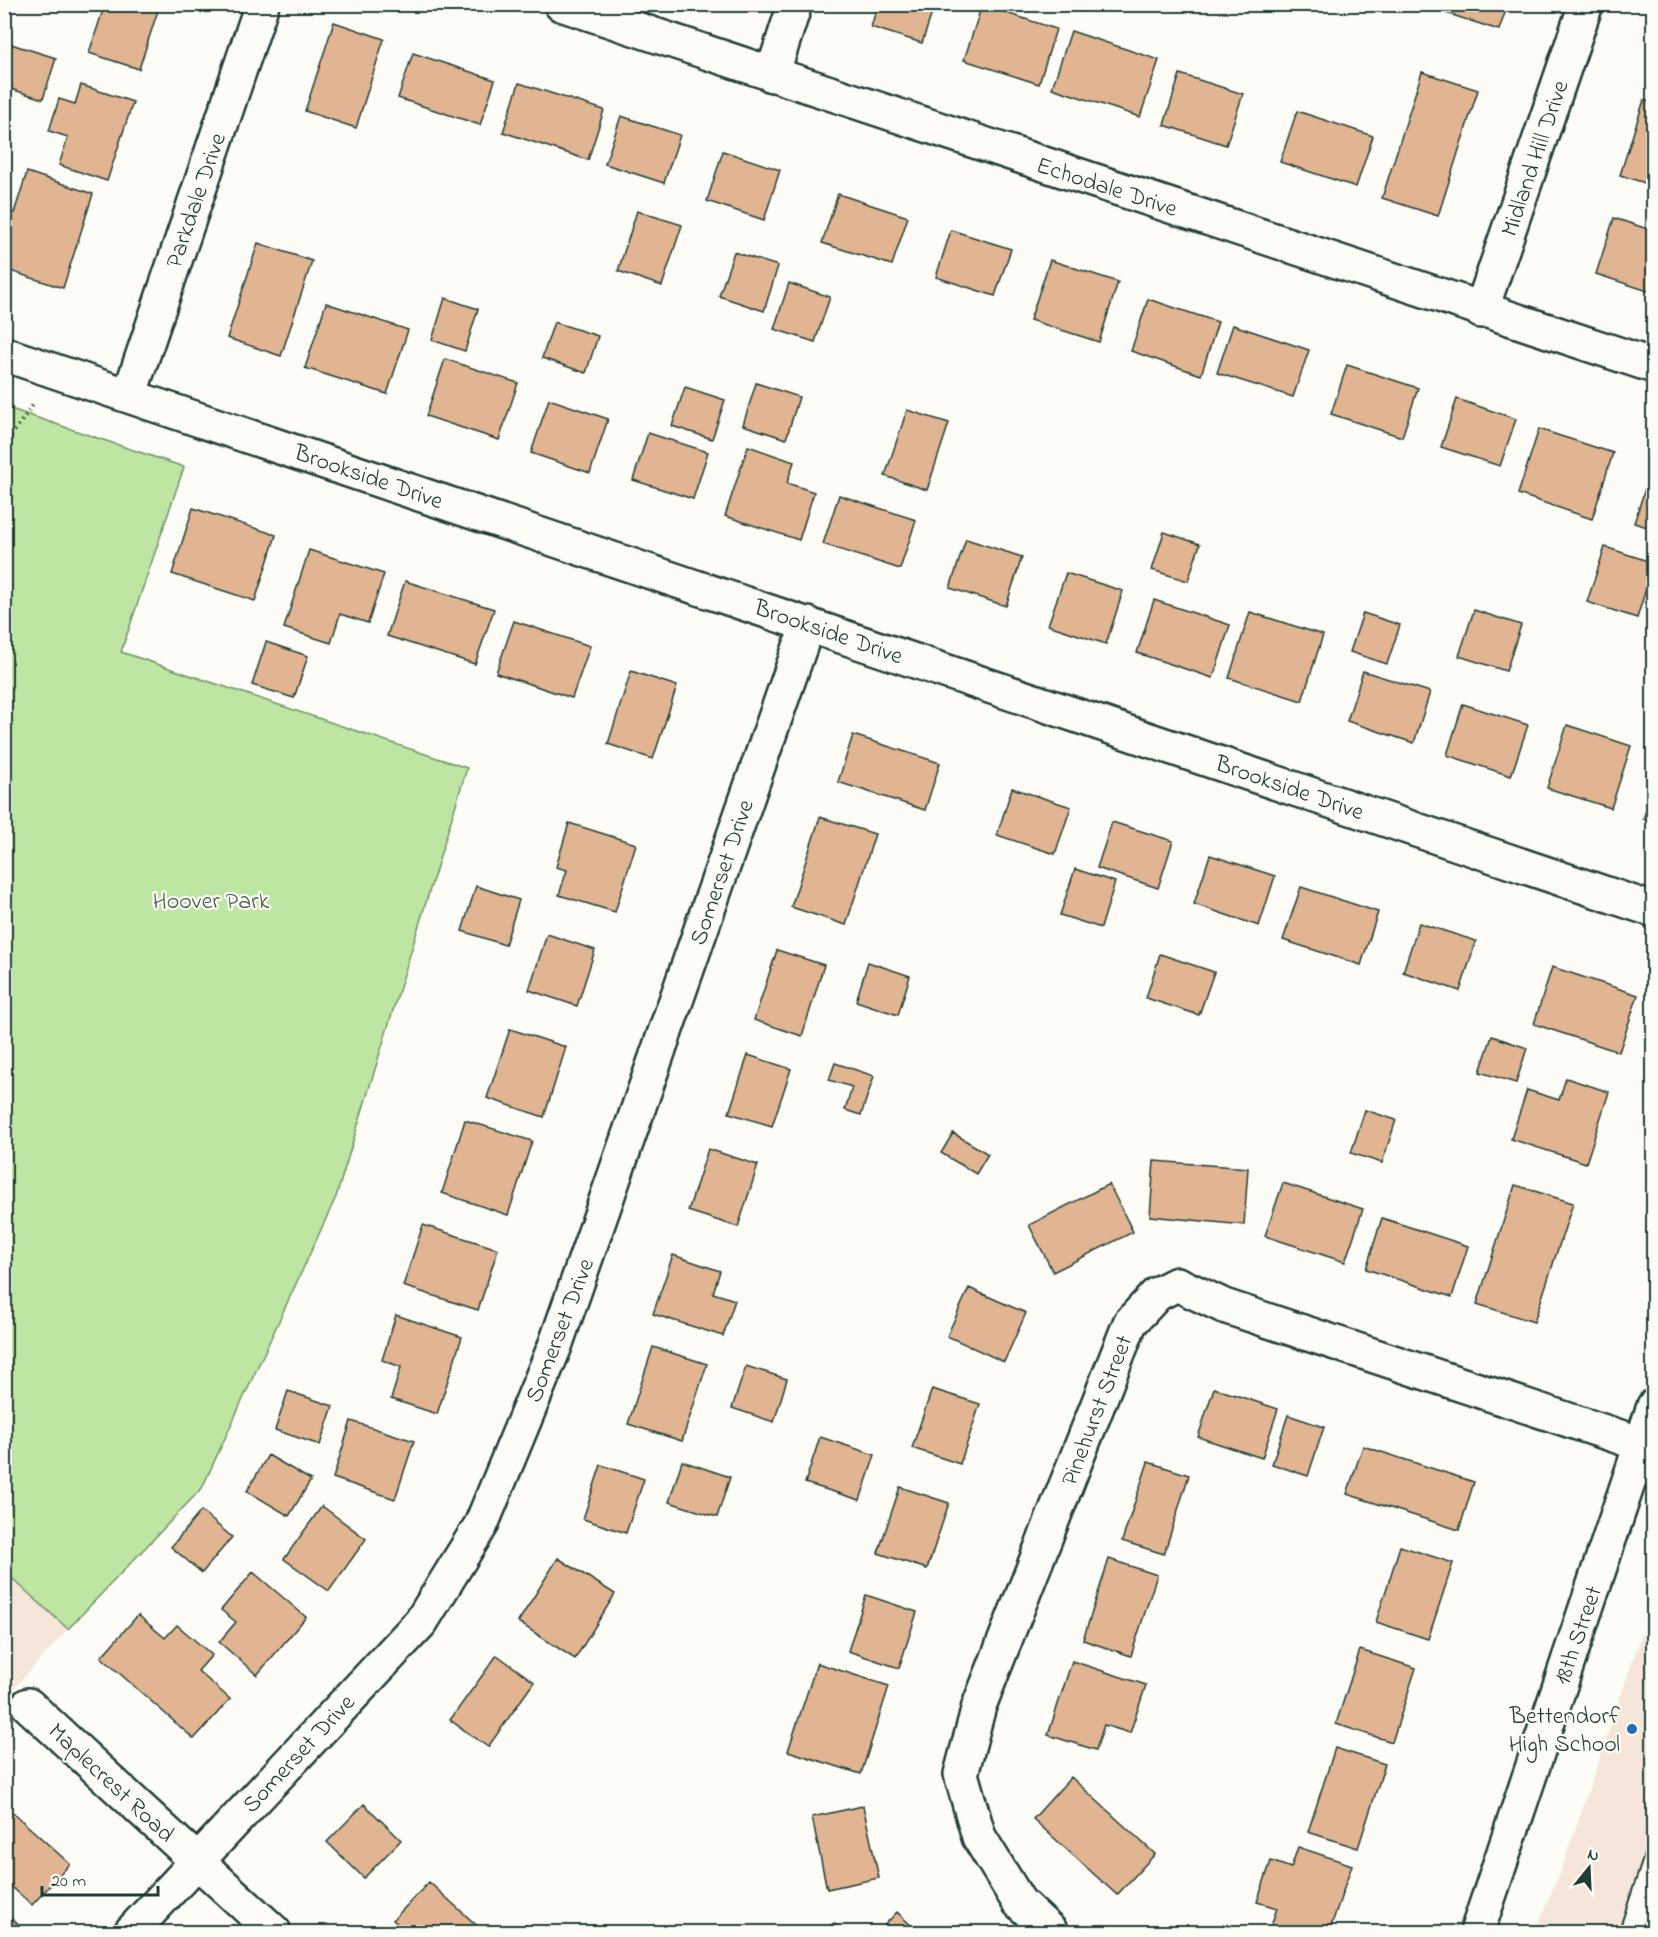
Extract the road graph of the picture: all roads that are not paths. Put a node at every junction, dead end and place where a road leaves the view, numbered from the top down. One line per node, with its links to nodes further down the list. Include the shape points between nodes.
1 (262, 4): 9 (street, Parkdale Drive)
2 (561, 4): 5 (street, Echodale Drive)
3 (795, 4): 5 (street)
4 (1586, 4): 6 (street, Midland Hill Drive)
5 (772, 75): 6 (street, Echodale Drive)
6 (1481, 310): 8 (street, Echodale Drive)
7 (4, 354): 9 (street, Brookside Drive)
8 (1653, 366)
9 (129, 396): 10 (street, Brookside Drive)
10 (808, 624): 11 (street, Brookside Drive); 15 (street, Somerset Drive, via 555,1346 481,1525 421,1622)
11 (1653, 910)
12 (1653, 1406): 13 (street, 18th Street)
13 (1641, 1444): 19 (street, Pinehurst Street, via 1224,1306 1177,1284 1157,1294 1130,1323 979,1706 961,1774 979,1837 1019,1902); 20 (street, 18th Street)
14 (28, 1705): 15 (street, Maplecrest Road)
15 (197, 1860): 17 (street, Somerset Drive); 18 (street, Maplecrest Road)
16 (1653, 1860): 21 (lane)
17 (131, 1932)
18 (274, 1932)
19 (1050, 1932)
20 (1477, 1932)
21 (1630, 1932)

